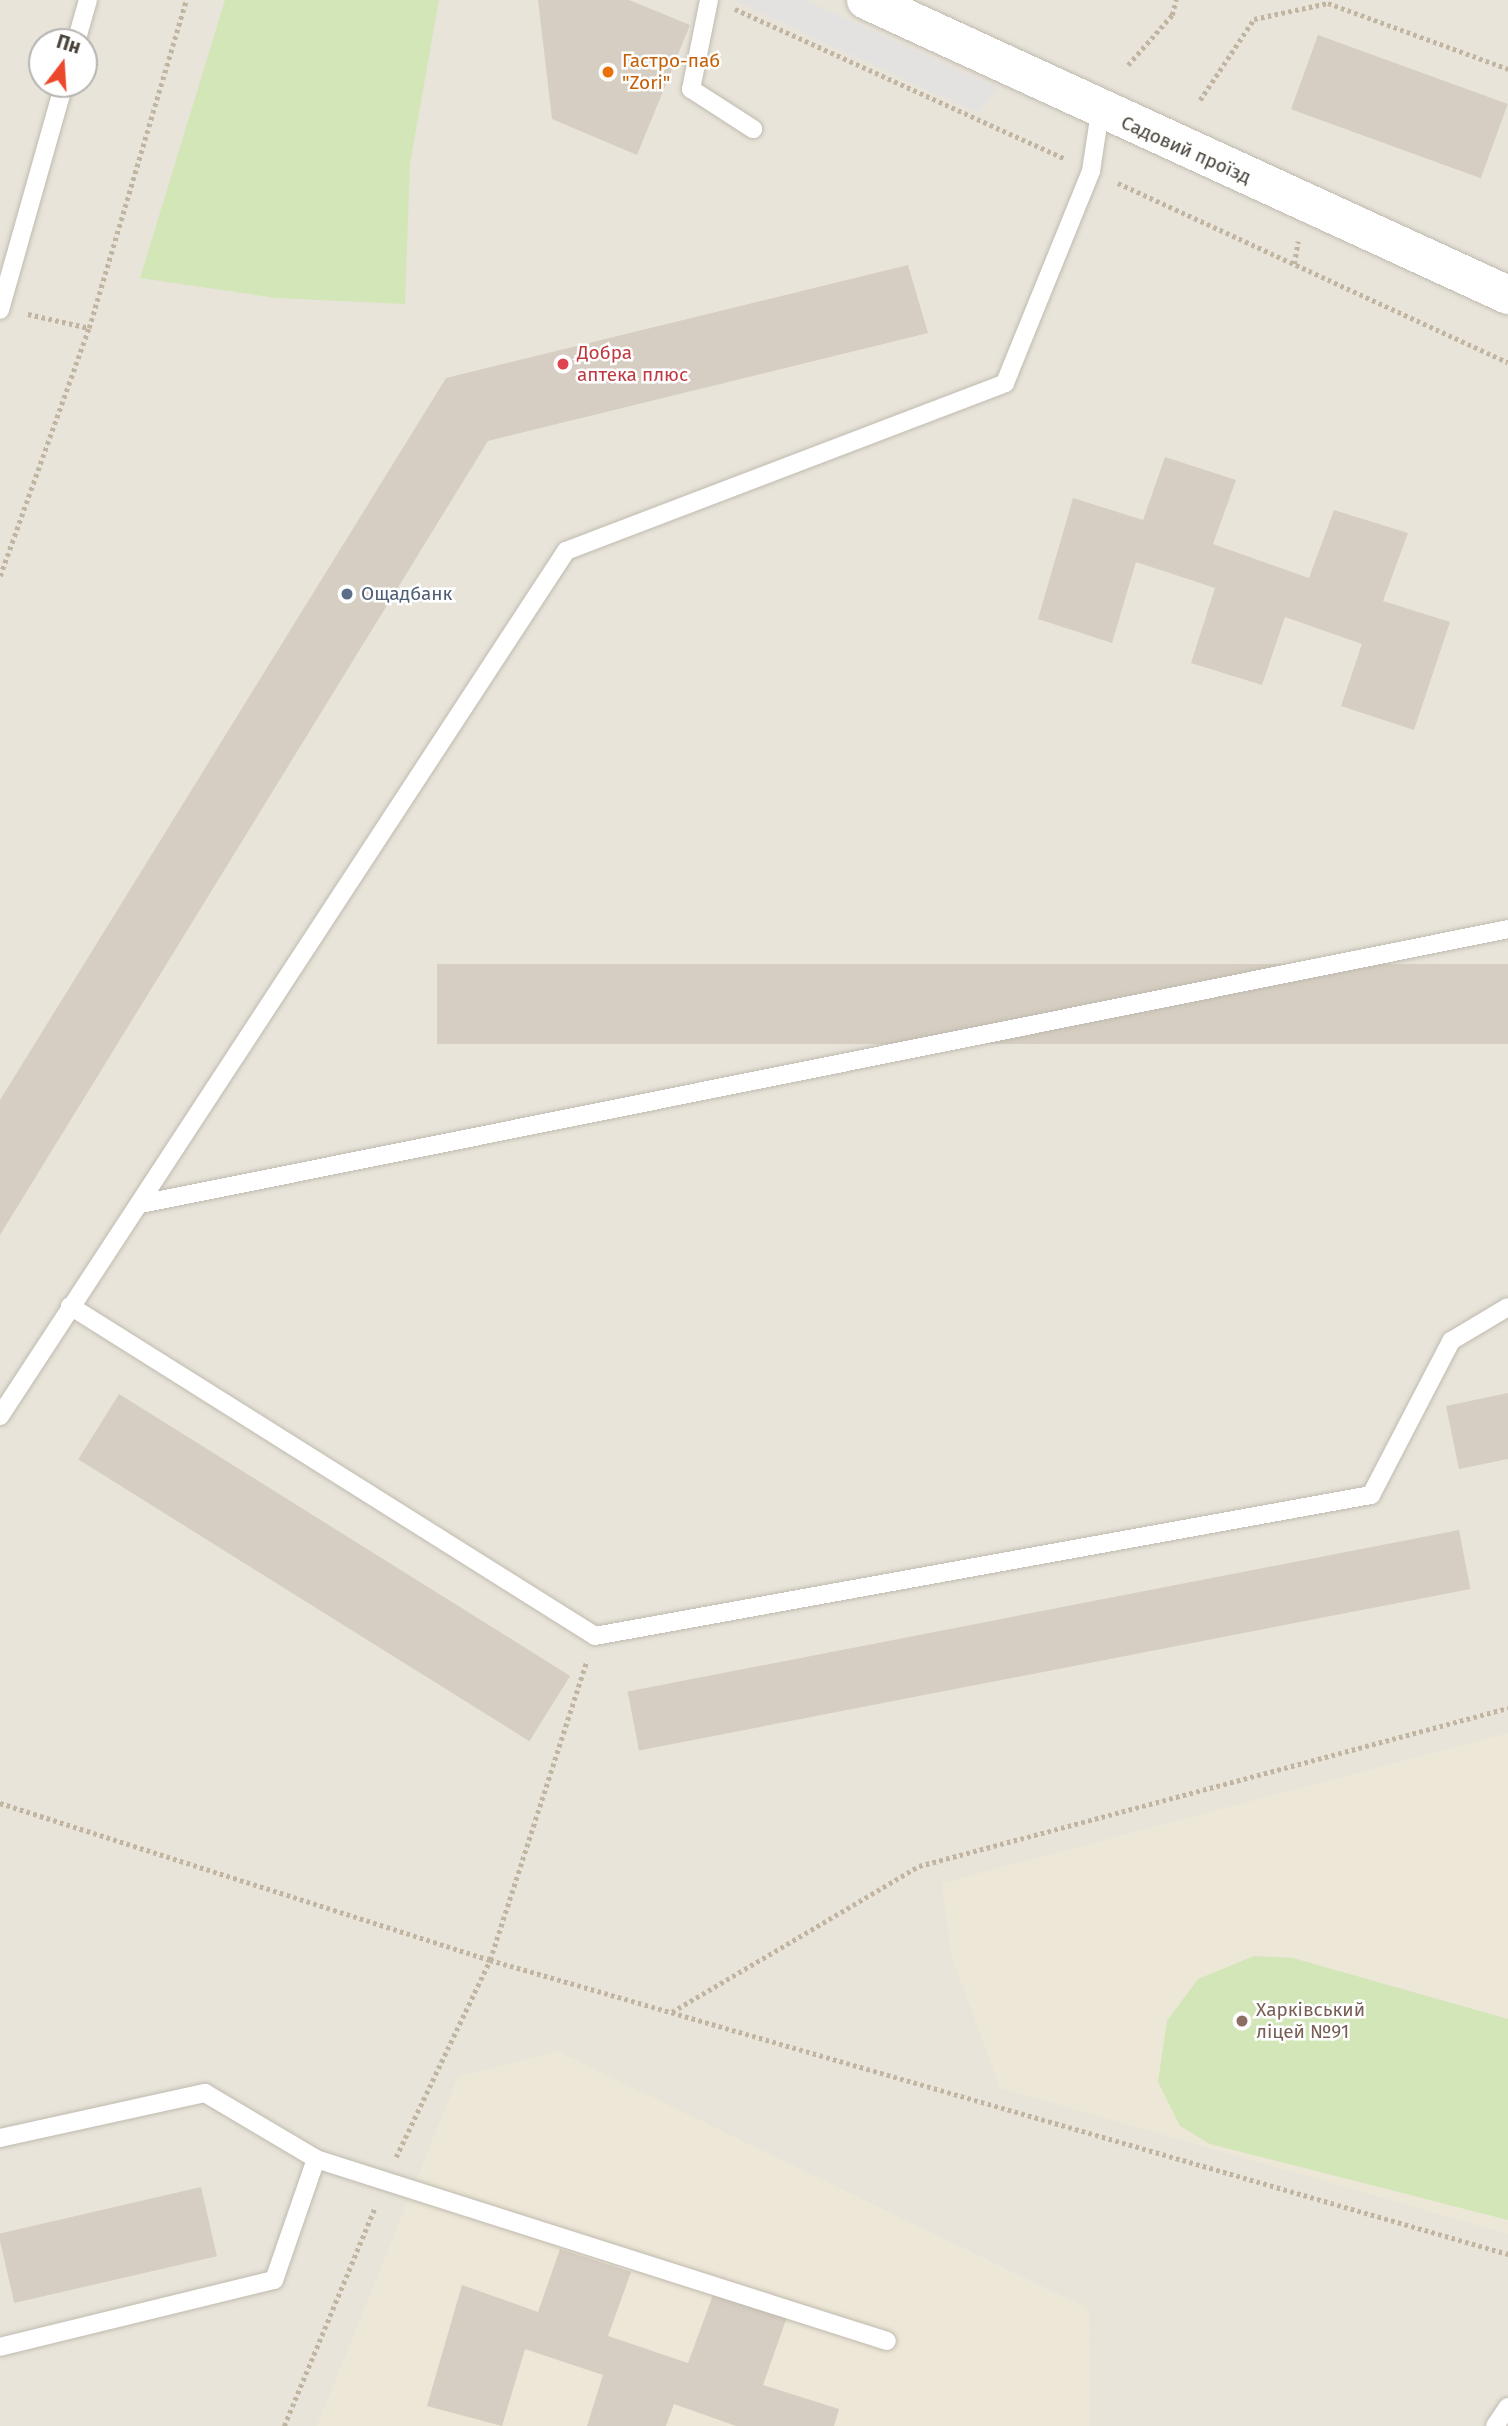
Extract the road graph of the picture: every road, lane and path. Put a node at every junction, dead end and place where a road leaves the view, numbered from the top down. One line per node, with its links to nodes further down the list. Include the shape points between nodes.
1 (88, 0): 6 (lane)
2 (186, 0): 15 (path)
3 (709, 0): 12 (lane, via 691,89)
4 (866, 0): 11 (street, Садовий проїзд)
5 (1176, 0): 7 (path, via 1172,15)
6 (80, 28)
7 (1128, 65)
8 (1508, 69): 10 (path, via 1328,3 1254,19)
9 (60, 98): 14 (lane)
10 (1200, 100)
11 (1100, 112): 13 (street, Садовий проїзд); 18 (lane, via 1091,171 1006,383 566,551)
12 (753, 129)
13 (1508, 295)
14 (0, 309): 15 (path)
15 (89, 328): 16 (path)
16 (0, 576)
17 (1508, 929): 18 (lane)
18 (141, 1204): 19 (lane)
19 (70, 1306): 21 (lane); 22 (lane)
20 (1508, 1307): 22 (lane, via 1451,1341 1371,1494)
21 (0, 1416)
22 (595, 1636): 25 (path)
23 (1508, 1708): 26 (path, via 919,1866)
24 (0, 1803): 25 (path)
25 (490, 1960): 26 (path)
26 (671, 2012): 29 (path)
27 (0, 2138): 28 (lane, via 205,2093)
28 (316, 2159): 30 (lane); 31 (lane, via 274,2280)
29 (1508, 2254)
30 (887, 2341)
31 (0, 2347)
32 (1508, 2407): 33 (lane)
33 (1495, 2426)

